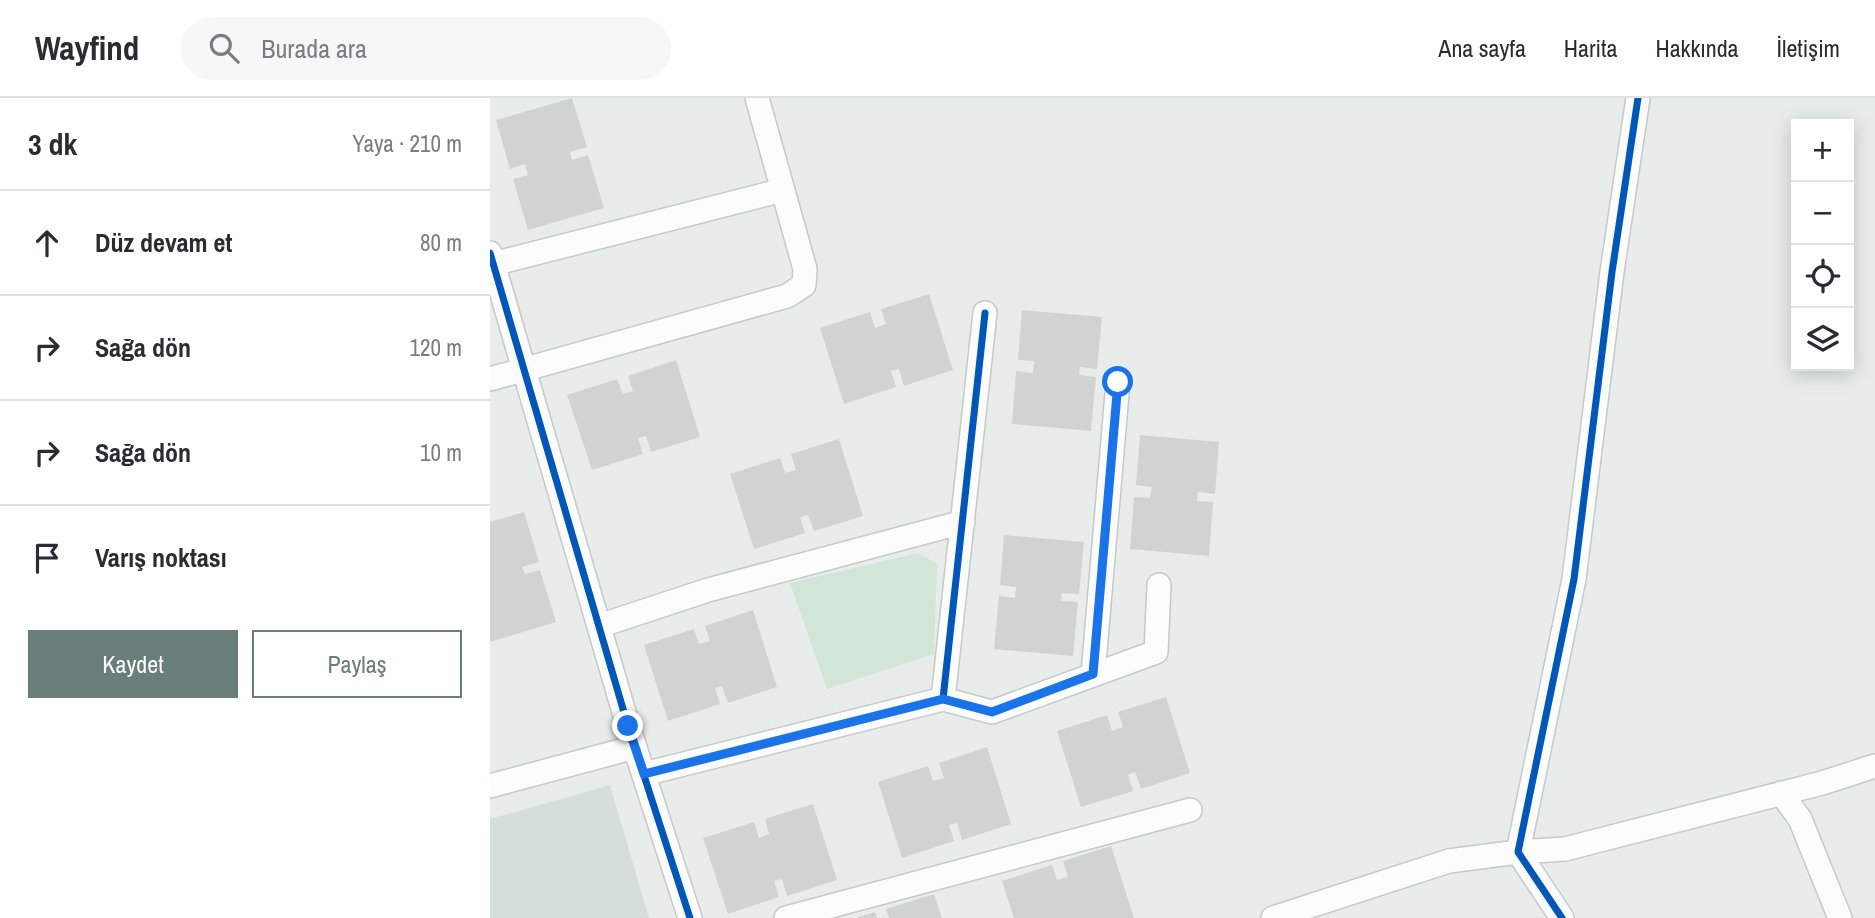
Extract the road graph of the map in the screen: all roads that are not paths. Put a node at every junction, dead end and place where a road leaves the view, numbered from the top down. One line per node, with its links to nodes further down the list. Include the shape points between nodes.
1 (757, 98): 3 (street)
2 (1638, 98): 20 (street, via 1574,579)
3 (783, 190): 4 (street); 6 (street, via 805,269 804,285 787,296)
4 (492, 259): 6 (street)
5 (985, 313): 9 (street)
6 (525, 368): 7 (street); 11 (street)
7 (490, 379)
8 (1118, 382): 12 (street)
9 (963, 522): 11 (street, via 708,590); 13 (street)
10 (1159, 585): 12 (street, via 1156,652)
11 (599, 626): 14 (street)
12 (1093, 674): 13 (street, via 992,712)
13 (943, 699): 16 (street)
14 (635, 747): 16 (street); 17 (street)
15 (1875, 766): 18 (street)
16 (644, 774): 21 (street)
17 (490, 786)
18 (1780, 793): 20 (street, via 1565,849); 25 (street, via 1800,819)
19 (1190, 810): 22 (street)
20 (1518, 852): 23 (street, via 1448,862); 24 (street)
21 (690, 918)
22 (786, 918)
23 (1273, 918)
24 (1562, 918)
25 (1840, 918)

